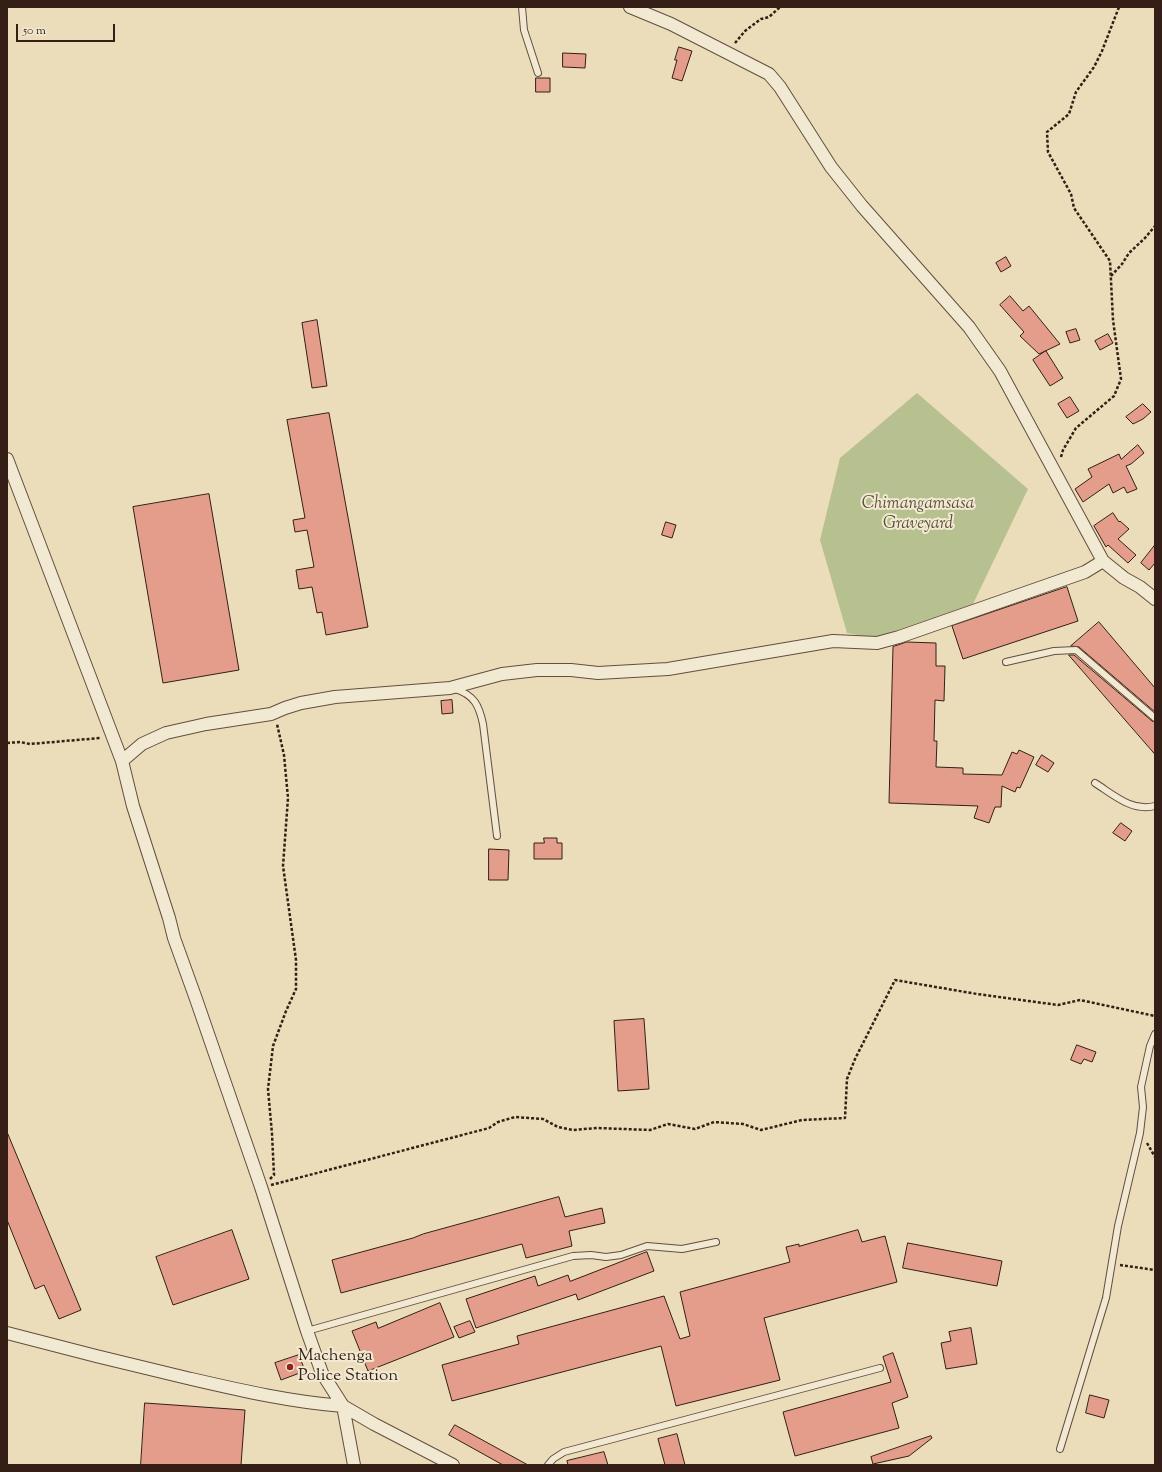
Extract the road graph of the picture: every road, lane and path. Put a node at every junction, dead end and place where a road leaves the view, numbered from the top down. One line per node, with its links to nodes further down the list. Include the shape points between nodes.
1 (522, 7): 6 (lane, via 524,30)
2 (630, 7): 5 (street)
3 (780, 7): 5 (path, via 769,17 761,19 745,30 730,48)
4 (1119, 7): 8 (path, via 1102,51 1076,92 1069,114 1047,132 1048,152 1071,194 1074,208 1110,261)
5 (730, 53): 10 (street, via 769,74 831,167 969,328 1000,371)
6 (538, 73)
7 (1155, 226): 8 (path)
8 (1111, 276): 10 (path, via 1113,320 1121,379 1114,396 1076,428 1063,450)
9 (7, 459): 17 (street)
10 (1055, 474): 11 (street)
11 (1103, 561): 12 (street); 14 (street, via 1086,572 877,643 833,641 668,669 598,673 537,670 502,674)
12 (1155, 600)
13 (1006, 662): 16 (lane, via 1054,651 1076,650)
14 (450, 688): 15 (street, via 335,697); 22 (lane, via 464,692 473,699 480,710)
15 (285, 708): 19 (street, via 271,714 166,733 142,744); 25 (path, via 277,724 284,755 288,798 283,866 296,960 296,990 273,1046 268,1088 274,1175)
16 (1155, 718)
17 (113, 736): 18 (path, via 52,743); 19 (street)
18 (7, 743)
19 (122, 761): 25 (street, via 133,806 174,938)
20 (1095, 783): 21 (lane, via 1125,804 1147,808)
21 (1155, 806)
22 (497, 836)
23 (1155, 1016): 25 (path, via 1080,1000 1058,1005 895,980 847,1079 845,1118 802,1120 761,1130 743,1124 714,1122 695,1129 668,1124 650,1130 573,1130 558,1127 543,1119 515,1117 498,1122 489,1128)
24 (1155, 1034): 27 (lane, via 1141,1087 1143,1107 1140,1133 1118,1226)
25 (261, 1187): 29 (street)
26 (716, 1242): 29 (lane, via 682,1249 646,1246 621,1255 606,1257 573,1256)
27 (1112, 1264): 28 (path); 33 (lane, via 1106,1298)
28 (1155, 1270)
29 (307, 1331): 32 (street, via 322,1373)
30 (7, 1333): 32 (street, via 244,1391 312,1404)
31 (880, 1368): 36 (lane, via 564,1452 553,1458)
32 (343, 1406): 34 (street); 35 (street)
33 (1060, 1449)
34 (354, 1465)
35 (453, 1465)
36 (548, 1465)

